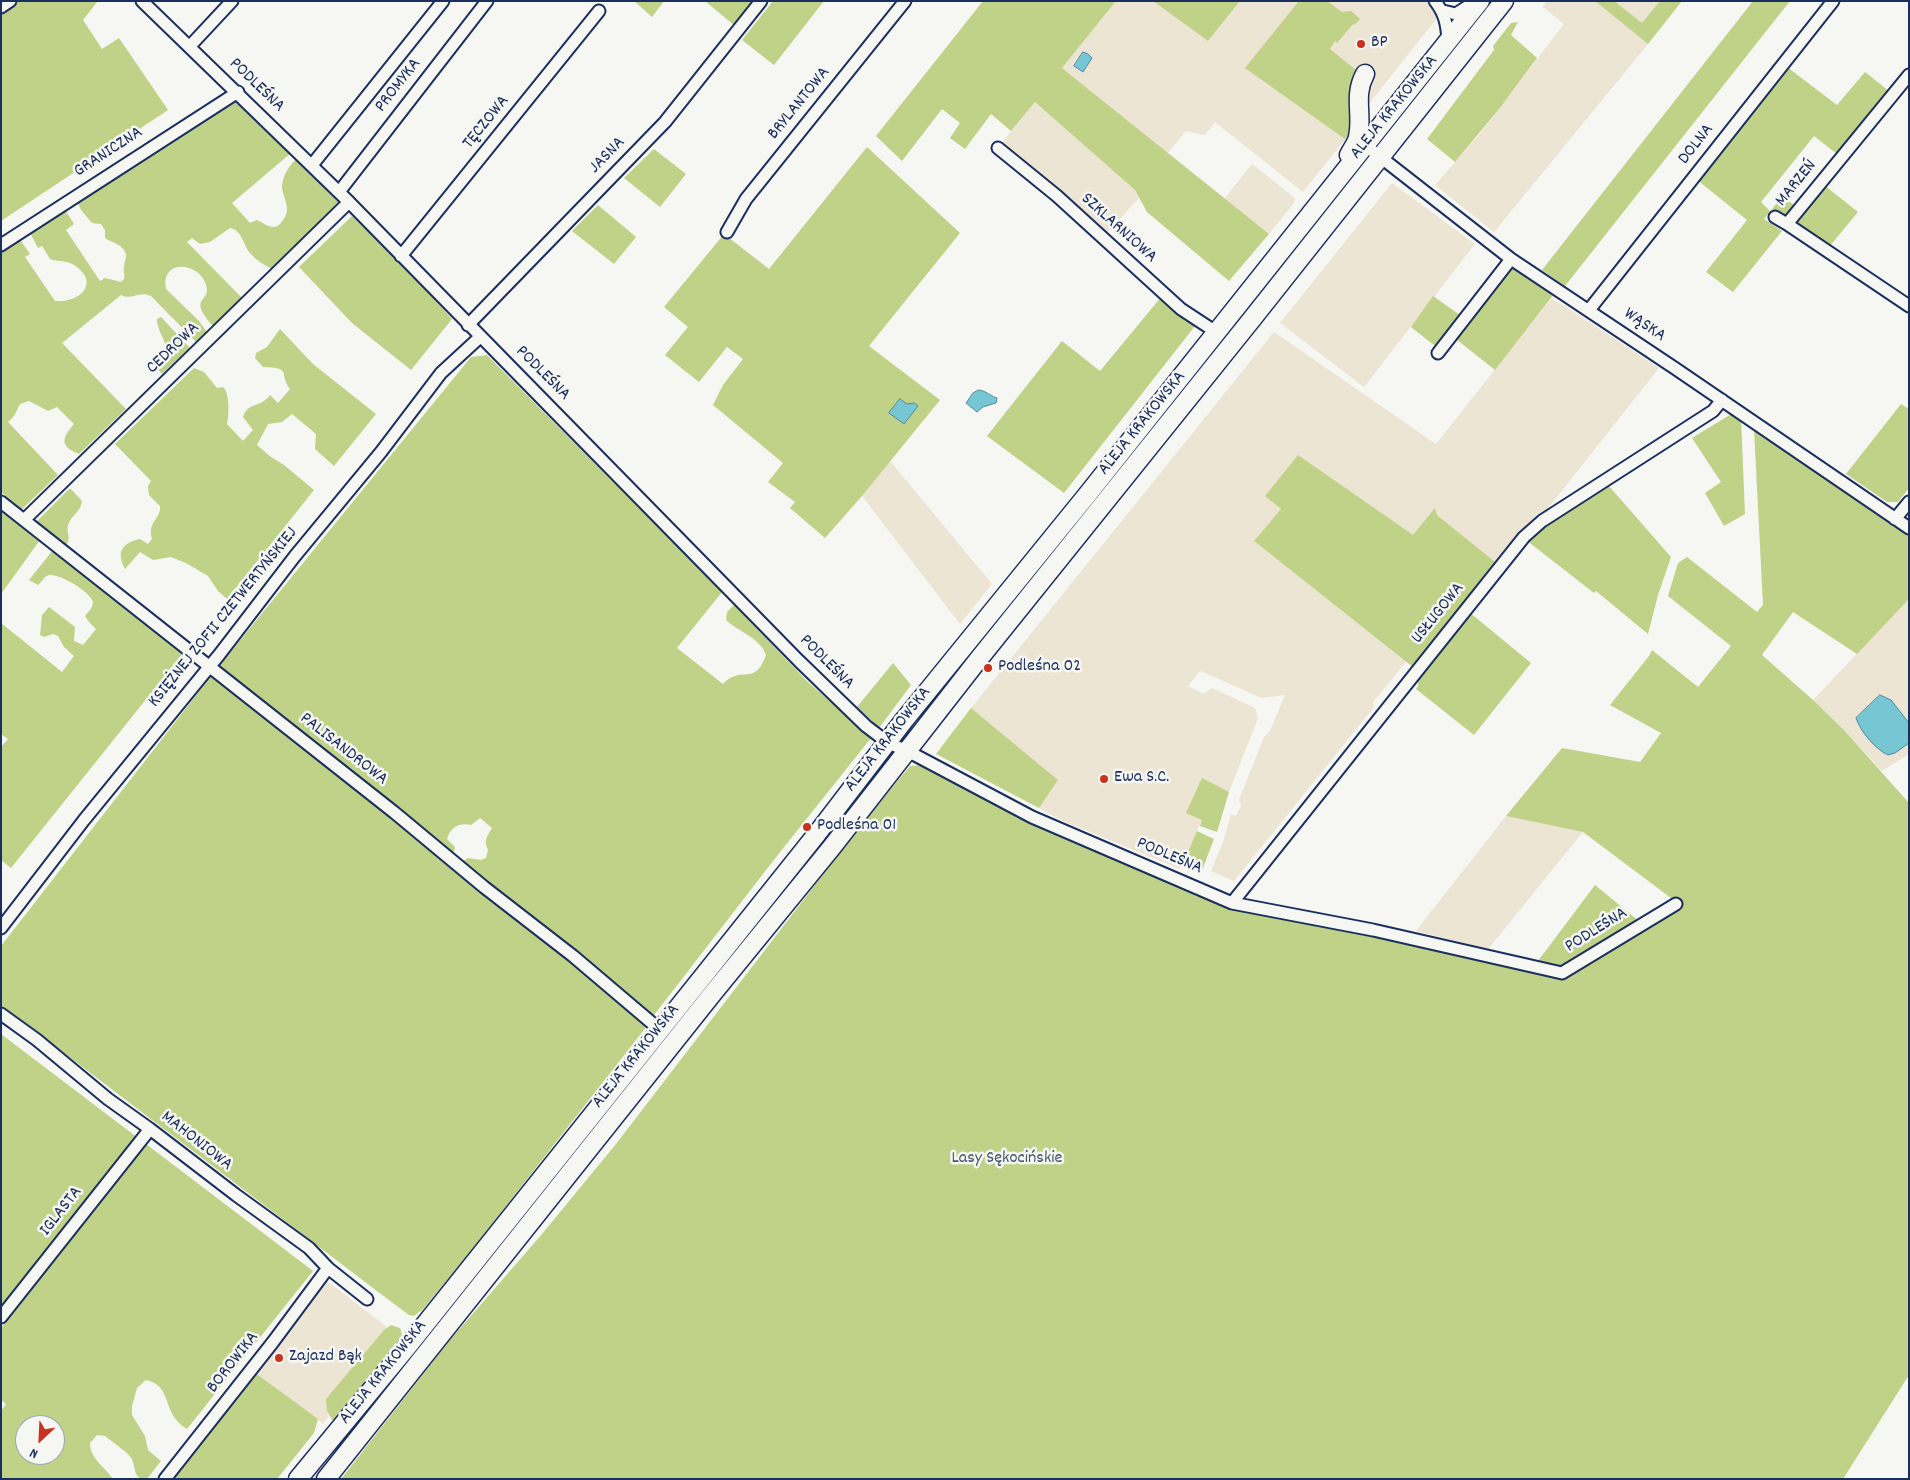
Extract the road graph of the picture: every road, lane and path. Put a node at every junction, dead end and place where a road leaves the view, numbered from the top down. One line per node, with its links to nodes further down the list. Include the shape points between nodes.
1 (10, 1): 13 (street)
2 (142, 1): 17 (street, PODLEŚNA)
3 (232, 1): 17 (street)
4 (443, 1): 24 (street)
5 (487, 1): 26 (street, PROMYKA)
6 (761, 1): 36 (street, JASNA, via 665,122)
7 (905, 1): 30 (street, BRYLANTOWA, via 746,199)
8 (1435, 1): 15 (street)
9 (1474, 1): 15 (street, via 1456,14)
10 (1480, 1): 16 (main road, ALEJA KRAKOWSKA)
11 (1504, 1): 23 (main road, ALEJA KRAKOWSKA)
12 (1832, 1): 35 (street, DOLNA)
13 (1, 7)
14 (600, 11): 32 (street, TĘCZOWA)
15 (1443, 11): 16 (street)
16 (1448, 41): 21 (main road, ALEJA KRAKOWSKA)
17 (190, 46): 20 (street, PODLEŚNA)
18 (1365, 74): 25 (main road, via 1358,99 1358,136)
19 (1907, 80): 29 (street, MARZEŃ)
20 (238, 92): 24 (street, PODLEŚNA); 31 (street, GRANICZNA)
21 (1364, 145): 23 (street, WĄSKA); 25 (main road, ALEJA KRAKOWSKA)
22 (998, 148): 37 (street, SZKLARNIOWA, via 1181,309)
23 (1380, 158): 33 (street, WĄSKA); 48 (main road, ALEJA KRAKOWSKA)
24 (312, 165): 26 (street, PODLEŚNA)
25 (1339, 178): 37 (main road, ALEJA KRAKOWSKA)
26 (339, 192): 27 (street, PODLEŚNA)
27 (349, 202): 32 (street, PODLEŚNA); 44 (street, CEDROWA)
28 (1775, 217): 29 (street)
29 (1787, 224): 34 (street, MARZEŃ)
30 (727, 232)
31 (1, 245)
32 (401, 256): 36 (street, PODLEŚNA)
33 (1510, 258): 35 (street, WĄSKA); 39 (street)
34 (1909, 306)
35 (1589, 310): 40 (street, WĄSKA)
36 (468, 325): 38 (street, PODLEŚNA)
37 (1216, 332): 47 (main road, ALEJA KRAKOWSKA)
38 (480, 337): 46 (street, KSIĘŻNEJ ZOFII CZETWERTYŃSKIEJ, via 441,374); 47 (street, PODLEŚNA, via 799,661)
39 (1438, 353)
40 (1722, 400): 43 (street, WĄSKA); 49 (street, USŁUGOWA, via 1713,411 1542,520 1524,536)
41 (1, 502): 44 (street, PALISANDROWA)
42 (1909, 502): 43 (street)
43 (1895, 519): 45 (street, WĄSKA)
44 (24, 520): 46 (street, PALISANDROWA)
45 (1909, 528)
46 (208, 667): 51 (street, KSIĘŻNEJ ZOFII CZETWERTYŃSKIEJ); 53 (street, PALISANDROWA, via 395,813)
47 (887, 742): 48 (street, PODLEŚNA); 53 (main road, ALEJA KRAKOWSKA)
48 (908, 752): 49 (street, PODLEŚNA, via 1032,817); 60 (main road, ALEJA KRAKOWSKA)
49 (1232, 902): 50 (street, PODLEŚNA, via 1562,973)
50 (1676, 904)
51 (1, 928)
52 (1, 1014): 54 (street, MAHONIOWA)
53 (659, 1029): 59 (main road, ALEJA KRAKOWSKA)
54 (150, 1128): 55 (street, MAHONIOWA, via 309,1248); 57 (street, IGLASTA)
55 (328, 1268): 56 (street, MAHONIOWA); 58 (street, BOROWIKA)
56 (368, 1299)
57 (1, 1317)
58 (165, 1479)
59 (298, 1479)
60 (326, 1479)

